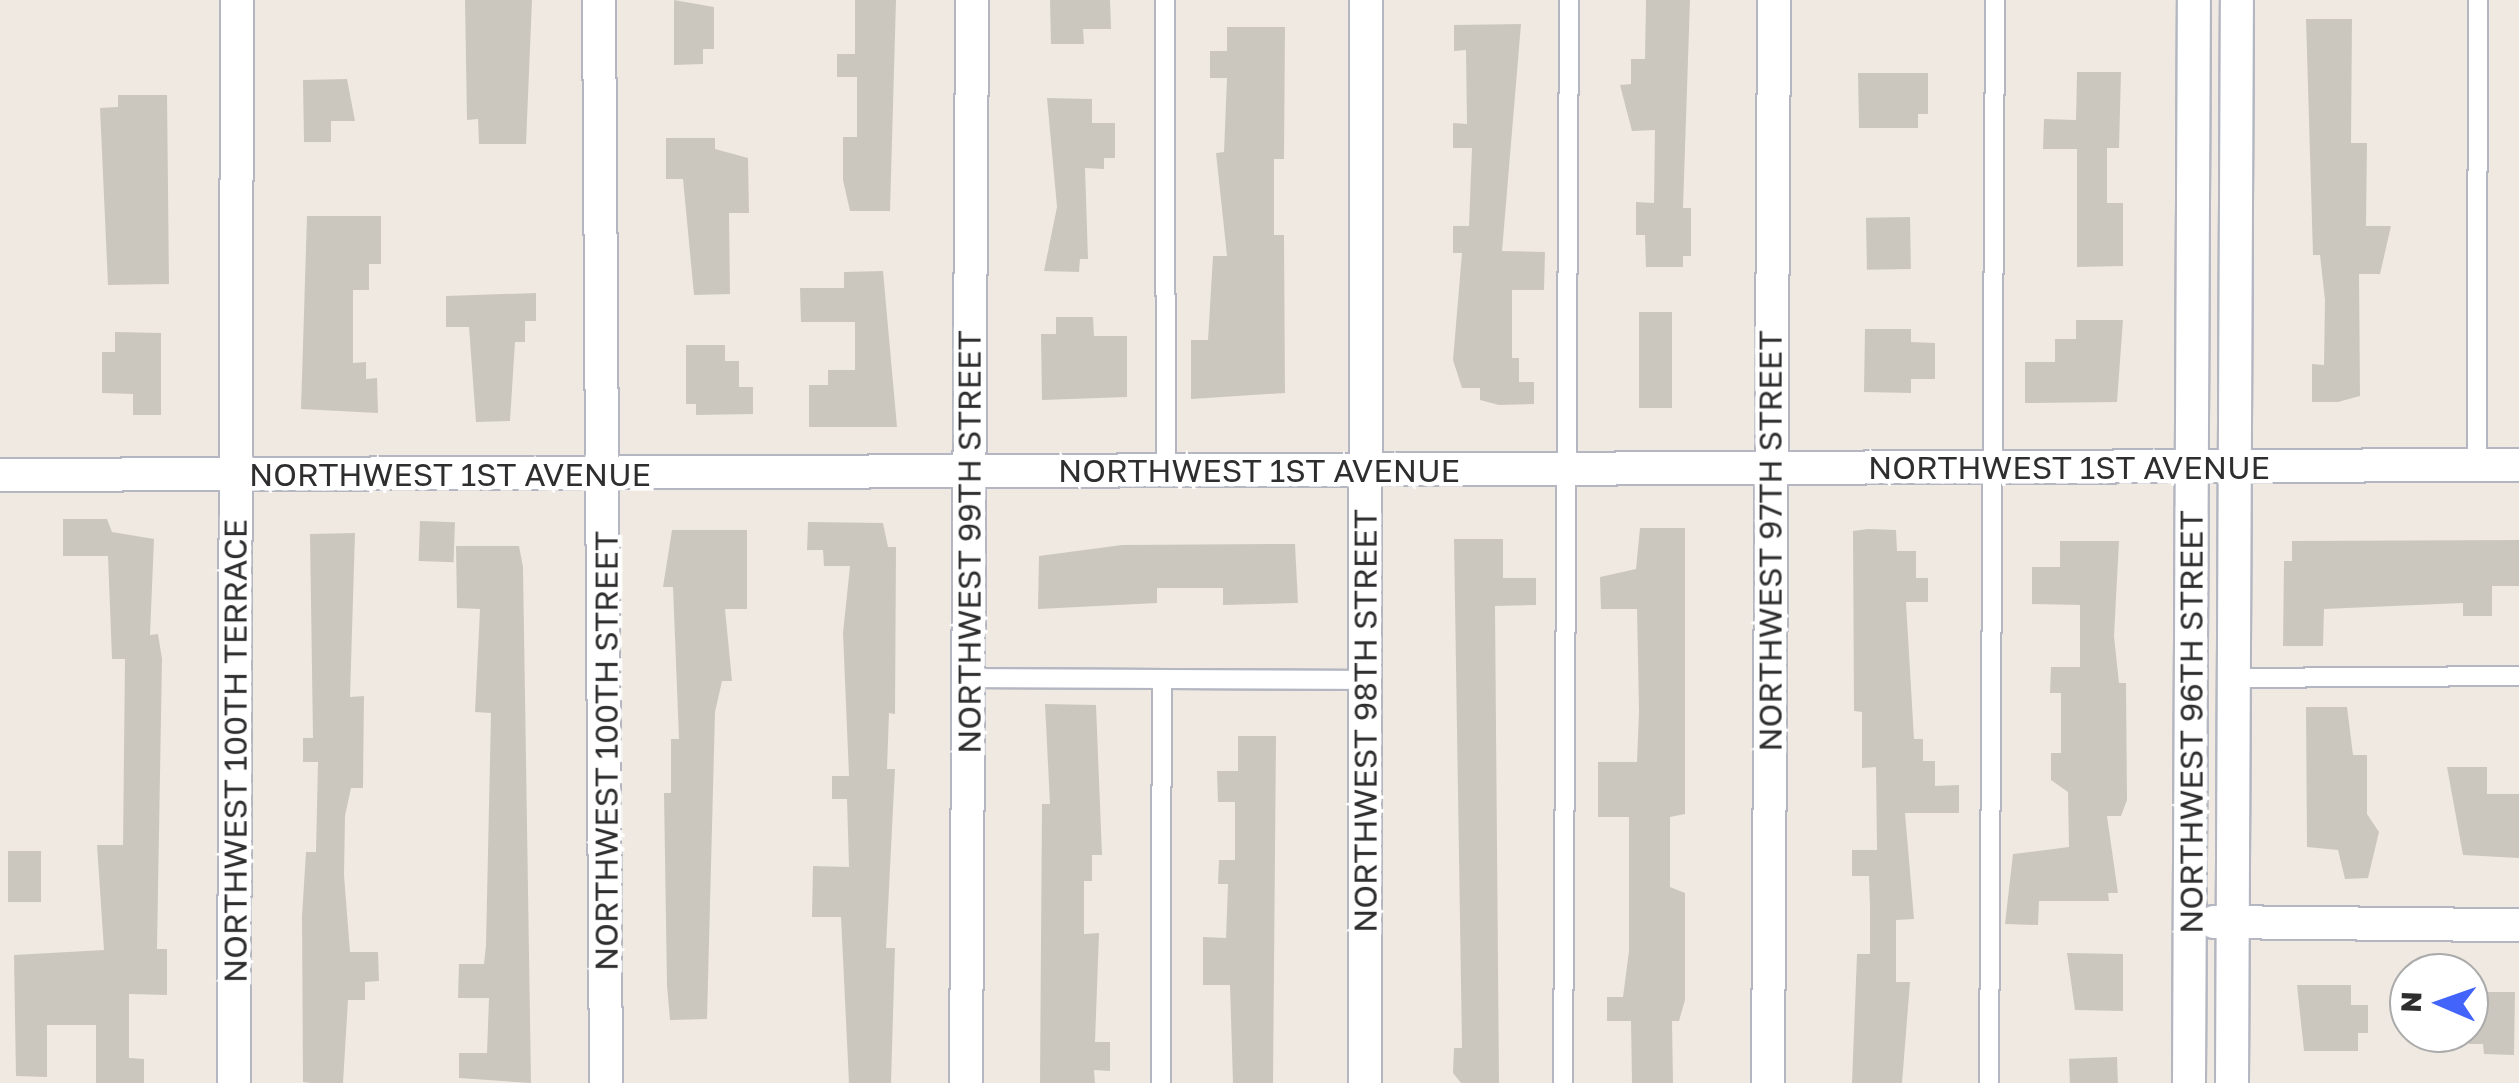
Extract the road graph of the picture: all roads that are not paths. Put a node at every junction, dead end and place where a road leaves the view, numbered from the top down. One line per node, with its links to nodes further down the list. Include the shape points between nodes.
1 (237, 0): 24 (street, NORTHWEST 100TH TERRACE)
2 (599, 0): 21 (street, NORTHWEST 100TH STREET)
3 (972, 0): 22 (street, NORTHWEST 99TH STREET)
4 (1165, 0): 20 (lane)
5 (1366, 0): 18 (street, NORTHWEST 98TH STREET)
6 (1569, 0): 19 (lane)
7 (1774, 0): 15 (street, NORTHWEST 97TH STREET)
8 (1996, 0): 16 (lane)
9 (2194, 0): 17 (street, NORTHWEST 96TH STREET)
10 (2237, 0): 14 (street, NORTHWEST 96TH STREET)
11 (2478, 0): 13 (lane)
12 (2519, 465): 13 (street, NORTHWEST 1ST AVENUE)
13 (2477, 466): 14 (street, NORTHWEST 1ST AVENUE)
14 (2234, 467): 17 (street, NORTHWEST 1ST AVENUE); 27 (street, NORTHWEST 96TH STREET)
15 (1770, 468): 16 (street, NORTHWEST 1ST AVENUE); 19 (street, NORTHWEST 1ST AVENUE); 39 (street, NORTHWEST 97TH STREET)
16 (1993, 468): 17 (street, NORTHWEST 1ST AVENUE); 40 (lane)
17 (2192, 468): 30 (street, NORTHWEST 96TH STREET)
18 (1364, 469): 19 (street, NORTHWEST 1ST AVENUE); 20 (street, NORTHWEST 1ST AVENUE); 29 (street, NORTHWEST 98TH STREET)
19 (1566, 469): 38 (lane)
20 (1166, 470): 22 (street, NORTHWEST 1ST AVENUE)
21 (605, 472): 22 (street, NORTHWEST 1ST AVENUE); 24 (street, NORTHWEST 1ST AVENUE); 34 (street, NORTHWEST 100TH STREET)
22 (970, 472): 26 (street, NORTHWEST 99TH STREET)
23 (0, 475): 24 (street, NORTHWEST 1ST AVENUE)
24 (236, 476): 33 (street, NORTHWEST 100TH TERRACE)
25 (2519, 676): 27 (lane)
26 (969, 678): 28 (lane); 35 (street, NORTHWEST 99TH STREET)
27 (2234, 678): 31 (street, NORTHWEST 96TH STREET)
28 (1162, 679): 29 (lane); 36 (lane)
29 (1364, 680): 37 (street, NORTHWEST 98TH STREET)
30 (2191, 922): 31 (street); 41 (street, NORTHWEST 96TH STREET)
31 (2232, 922): 32 (street); 42 (street, NORTHWEST 96TH STREET)
32 (2519, 925)
33 (234, 1083)
34 (606, 1083)
35 (966, 1083)
36 (1161, 1083)
37 (1365, 1083)
38 (1562, 1083)
39 (1768, 1083)
40 (1989, 1083)
41 (2189, 1083)
42 (2232, 1083)

